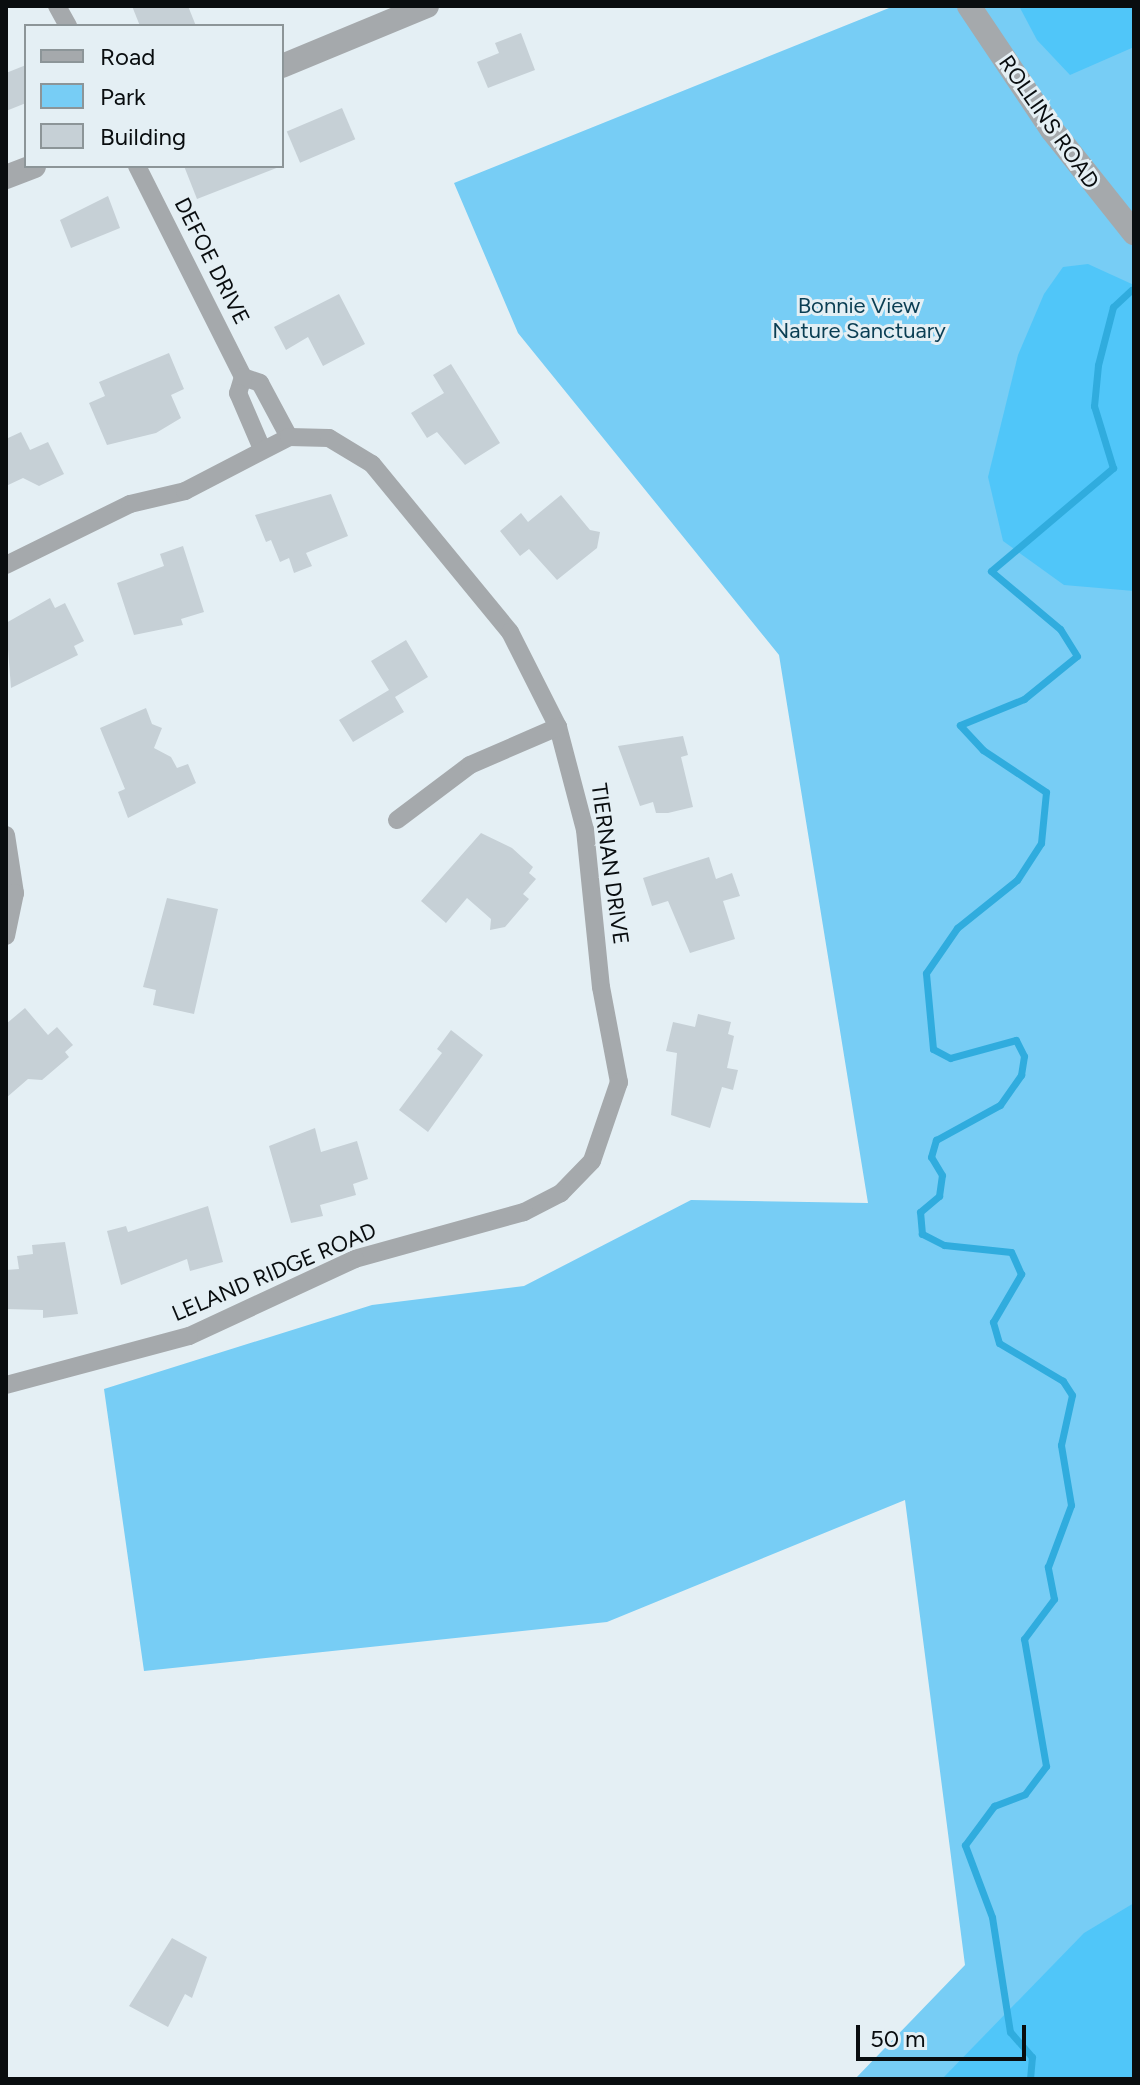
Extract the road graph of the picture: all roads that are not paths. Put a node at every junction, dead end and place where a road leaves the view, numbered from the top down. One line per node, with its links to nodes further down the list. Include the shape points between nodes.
1 (57, 6): 4 (street)
2 (427, 6): 5 (street)
3 (969, 6): 9 (street, ROLLINS ROAD, via 1052,130)
4 (67, 24)
5 (284, 65)
6 (29, 168): 8 (street)
7 (138, 168): 10 (street, DEFOE DRIVE)
8 (6, 177)
9 (1134, 233)
10 (243, 377): 11 (street, DEFOE DRIVE, via 260,383); 12 (street, DEFOE DRIVE, via 238,393)
11 (289, 437): 12 (street, TIERNAN DRIVE); 14 (street, TIERNAN DRIVE, via 329,438 372,464 510,632)
12 (262, 449): 13 (street, TIERNAN DRIVE, via 198,485 130,504)
13 (6, 565)
14 (558, 727): 15 (street, via 470,765); 18 (street, TIERNAN DRIVE, via 585,830 601,987 619,1082)
15 (397, 820)
16 (6, 835): 17 (street, via 15,893)
17 (6, 936)
18 (592, 1161): 19 (street, LELAND RIDGE ROAD, via 561,1193 524,1212 355,1259 189,1336)
19 (6, 1385)

